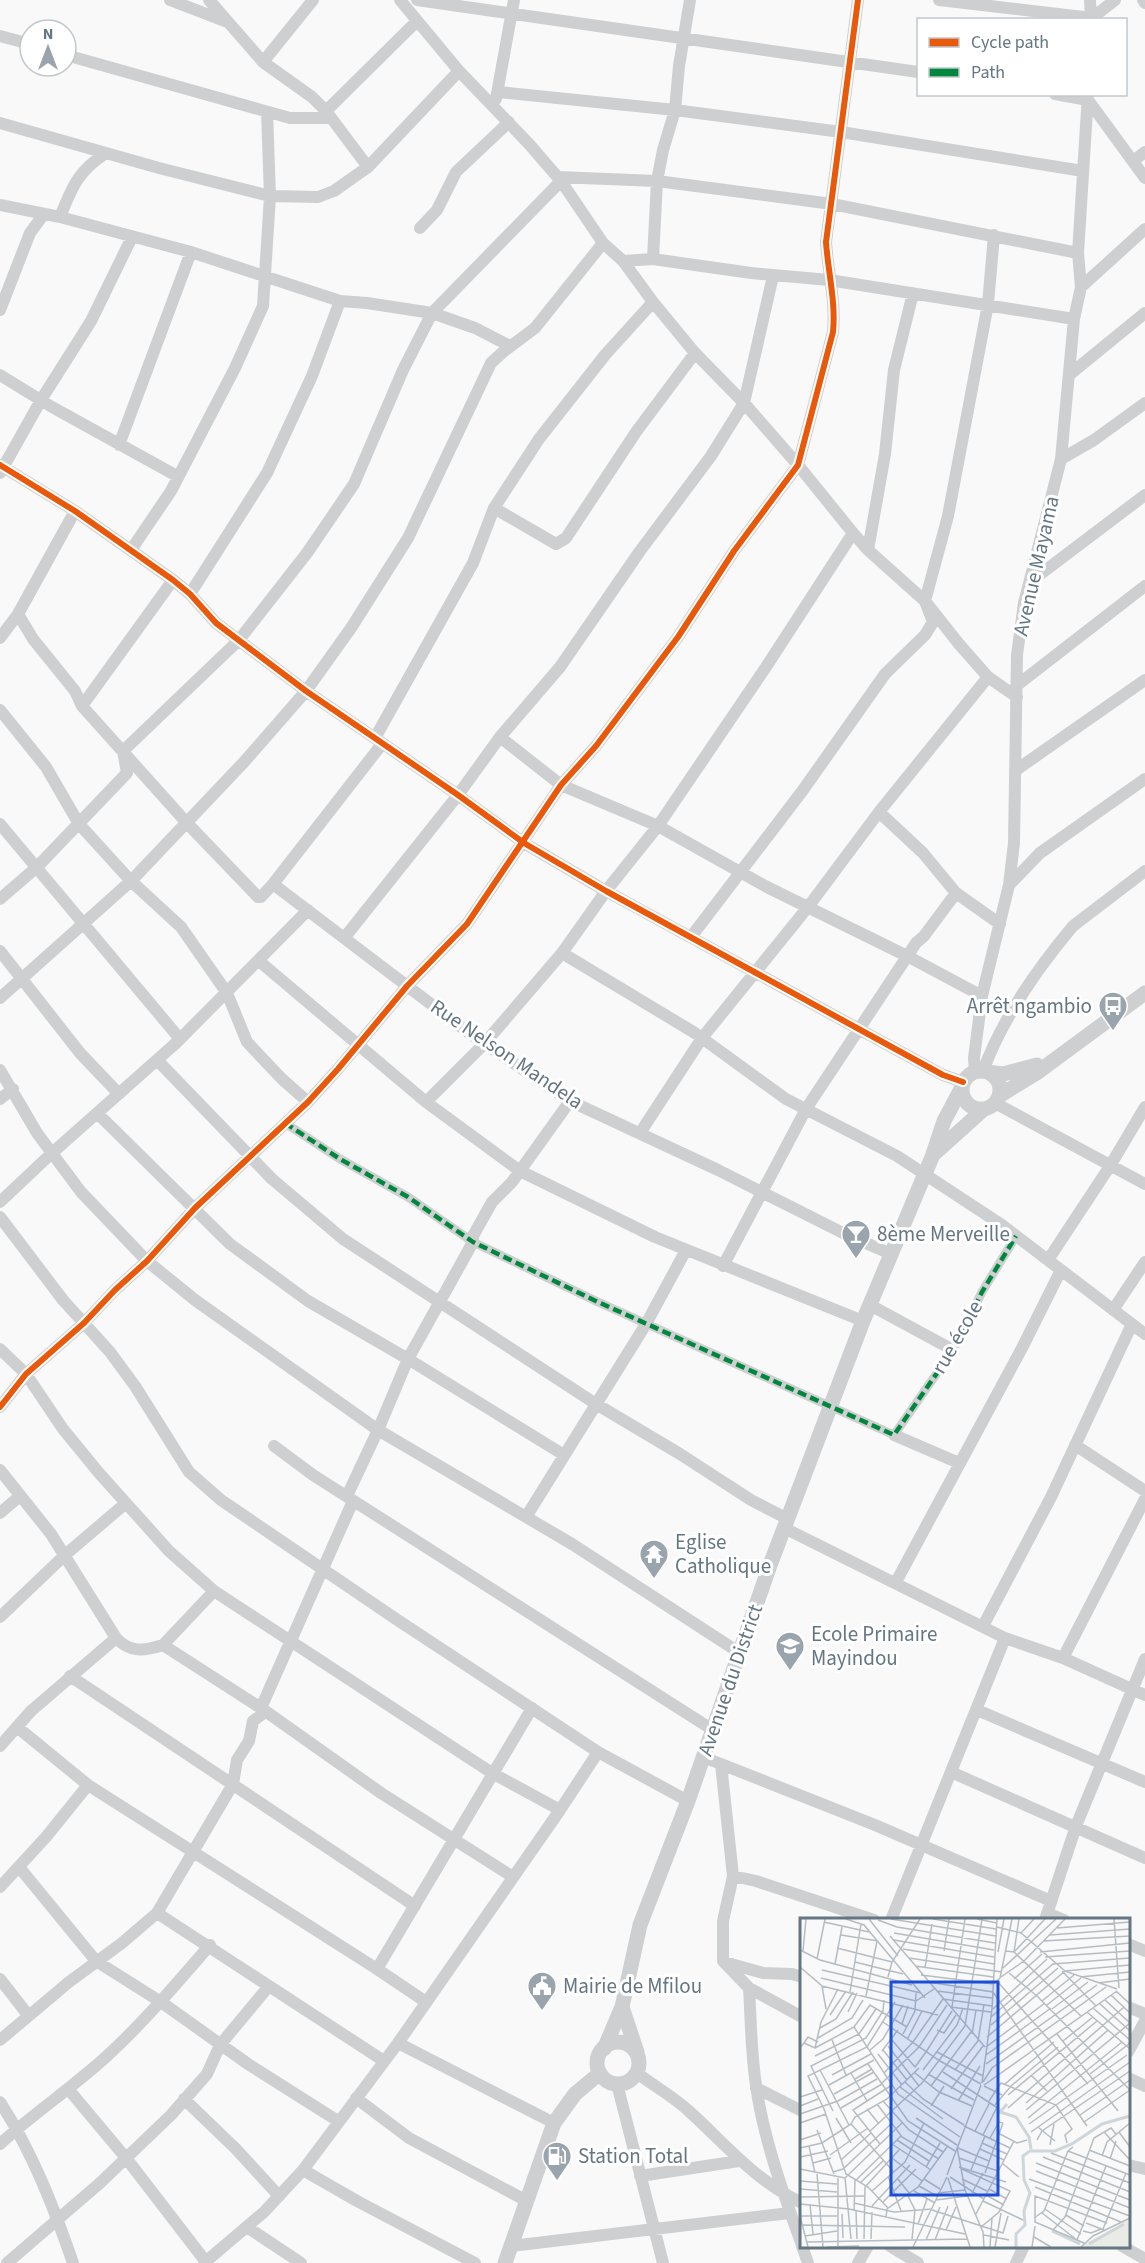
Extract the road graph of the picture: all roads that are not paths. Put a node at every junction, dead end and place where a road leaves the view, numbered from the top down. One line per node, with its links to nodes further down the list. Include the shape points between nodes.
1 (170, 0): 16 (street)
2 (210, 0): 16 (street)
3 (313, 0): 22 (street)
4 (400, 0): 15 (street)
5 (417, 0): 11 (street)
6 (690, 0): 18 (street)
7 (858, 0): 21 (street)
8 (939, 0): 12 (street)
9 (1090, 0): 13 (street)
10 (1115, 0): 14 (street)
11 (513, 6): 18 (street); 25 (street)
12 (1084, 18)
13 (1092, 18)
14 (1093, 18)
15 (417, 21): 23 (street); 30 (street)
16 (231, 23): 22 (street)
17 (0, 36): 19 (street)
18 (684, 38): 21 (street); 28 (street)
19 (18, 41)
20 (78, 58): 29 (street)
21 (851, 61): 24 (street); 33 (street)
22 (263, 62): 30 (street, via 312,97)
23 (459, 71): 27 (street); 37 (street)
24 (917, 72)
25 (499, 92): 27 (street); 28 (street)
26 (1088, 97): 36 (street); 38 (street, Avenue Mayama)
27 (494, 107): 31 (street)
28 (675, 110): 33 (street); 41 (street)
29 (267, 112): 30 (street, via 290,118); 42 (street)
30 (328, 115): 37 (street)
31 (509, 122): 40 (street); 47 (street, via 456,172 437,210)
32 (0, 123): 35 (street)
33 (841, 132): 38 (street); 43 (street)
34 (1145, 152): 36 (street)
35 (106, 153): 42 (street); 46 (street, via 80,175)
36 (1133, 161): 39 (street)
37 (368, 167): 42 (street, via 334,191 318,196)
38 (1083, 171): 53 (street, Avenue Mayama)
39 (1145, 178)
40 (559, 179): 41 (street); 51 (street); 65 (street)
41 (657, 181): 43 (street); 54 (street)
42 (270, 196): 56 (street)
43 (832, 204): 49 (street); 58 (street, via 826,242)
44 (0, 205): 45 (street)
45 (44, 214): 46 (street); 64 (street, via 30,232)
46 (60, 217): 50 (street)
47 (420, 228)
48 (1145, 229): 59 (street)
49 (994, 235): 53 (street); 63 (street)
50 (132, 237): 52 (street); 72 (street, via 91,321)
51 (603, 243): 55 (street); 68 (street, via 535,328)
52 (191, 252): 56 (street); 75 (street)
53 (1078, 253): 59 (street, Avenue Mayama)
54 (653, 259): 55 (street); 57 (street)
55 (622, 261): 62 (street)
56 (266, 275): 61 (street); 79 (street, via 263,306 235,368)
57 (773, 276): 58 (street); 73 (street)
58 (829, 280): 60 (street); 77 (street, via 835,312 833,332)
59 (1081, 287): 67 (street, Avenue Mayama)
60 (913, 293): 63 (street); 85 (street, via 894,370 885,454)
61 (340, 301): 65 (street); 89 (street, via 312,376 267,473)
62 (653, 302): 69 (street); 81 (street, via 539,438)
63 (988, 304): 67 (street); 90 (street, via 948,516)
64 (0, 310)
65 (432, 314): 68 (street, via 475,328); 93 (street, via 403,370 354,484 307,554)
66 (1145, 314): 71 (street)
67 (1074, 318): 71 (street, Avenue Mayama)
68 (510, 346): 96 (street, via 491,363 408,538)
69 (694, 353): 73 (street); 81 (street, via 566,538 556,544)
70 (0, 375): 72 (street)
71 (1069, 375): 76 (street, Avenue Mayama)
72 (41, 400): 75 (street); 78 (street)
73 (744, 403): 77 (street); 100 (street, via 711,456 640,550 560,667)
74 (1145, 403): 76 (street)
75 (118, 445): 79 (street)
76 (1061, 459): 87 (street, Avenue Mayama)
77 (798, 465): 83 (street); 105 (street, via 734,550 678,637 596,746)
78 (1, 468): 82 (street)
79 (177, 476): 84 (street)
80 (1145, 495): 87 (street)
81 (494, 508): 101 (street, via 473,563)
82 (75, 511): 84 (street); 91 (street)
83 (853, 533): 85 (street); 111 (street)
84 (131, 550): 86 (street)
85 (868, 550): 90 (street)
86 (173, 580): 89 (street); 98 (street)
87 (1030, 582): 97 (street, Avenue Mayama, via 1019,633)
88 (1145, 586): 97 (street)
89 (190, 594): 93 (street, via 216,624)
90 (925, 601): 94 (street); 115 (street, via 933,622 925,635 885,674)
91 (18, 614): 92 (street); 98 (street)
92 (0, 638)
93 (239, 640): 96 (street); 102 (street)
94 (988, 677): 97 (street); 107 (street)
95 (1145, 680): 103 (street)
96 (306, 691): 101 (street); 108 (street)
97 (1017, 691): 103 (street, Avenue Mayama)
98 (82, 706): 102 (street)
99 (0, 710): 110 (street, via 46,767)
100 (500, 737): 105 (street); 106 (street)
101 (379, 741): 106 (street); 117 (street)
102 (123, 751): 108 (street); 110 (street, via 127,773)
103 (1016, 770): 118 (street, Avenue Mayama)
104 (1145, 779): 118 (street, via 1040,853)
105 (561, 785): 111 (street); 112 (street)
106 (458, 795): 112 (street); 126 (street)
107 (879, 812): 120 (street, via 923,853); 122 (street)
108 (186, 822): 116 (street); 117 (street, via 258,897)
109 (0, 824): 113 (street)
110 (79, 824): 113 (street); 116 (street)
111 (658, 826): 115 (street); 119 (street)
112 (524, 843): 119 (street); 134 (street, via 467,924)
113 (37, 867): 121 (street); 124 (street)
114 (1145, 871): 147 (street, via 1073,926 1029,981)
115 (740, 872): 122 (street); 127 (street)
116 (131, 881): 124 (street); 135 (street, via 181,927)
117 (273, 885): 123 (street, Rue Nelson Mandela)
118 (1009, 885): 125 (street, Avenue Mayama)
119 (606, 891): 127 (street); 129 (street)
120 (956, 893): 125 (street); 130 (street)
121 (0, 899)
122 (808, 907): 130 (street); 132 (street)
123 (308, 910): 126 (street, Rue Nelson Mandela); 131 (street)
124 (84, 922): 133 (street); 141 (street)
125 (1000, 924): 137 (street, Avenue Mayama)
126 (345, 937): 134 (street, Rue Nelson Mandela)
127 (691, 937): 132 (street)
128 (0, 951): 133 (street)
129 (562, 952): 140 (street); 143 (street)
130 (909, 957): 137 (street); 139 (street)
131 (259, 961): 135 (street); 142 (street)
132 (755, 973): 139 (street); 140 (street)
133 (21, 980): 138 (street); 150 (street)
134 (407, 986): 142 (street); 143 (street, Rue Nelson Mandela)
135 (227, 993): 141 (street); 153 (street, via 247,1042)
136 (1145, 993): 144 (street)
137 (982, 996): 147 (street, Avenue Mayama, via 974,1058)
138 (0, 998)
139 (858, 1029): 148 (street); 157 (street)
140 (702, 1038): 157 (street, via 786,1099); 160 (street)
141 (180, 1039): 145 (street)
142 (358, 1044): 153 (street); 154 (street)
143 (484, 1044): 152 (street, Rue Nelson Mandela); 154 (street)
144 (1056, 1057): 147 (street, via 1014,1072); 155 (street, Avenue du District)
145 (157, 1060): 150 (street); 162 (street)
146 (0, 1070): 149 (street)
147 (981, 1071): 148 (street, via 968,1076); 155 (street, via 997,1080 1000,1088)
148 (962, 1086): 155 (street, via 966,1102 974,1108); 163 (street, Avenue du District)
149 (13, 1089): 151 (street); 161 (street)
150 (118, 1094): 158 (street)
151 (0, 1099)
152 (570, 1101): 160 (street, Rue Nelson Mandela); 165 (street)
153 (308, 1102): 159 (street)
154 (426, 1102): 165 (street)
155 (993, 1103): 163 (street, Avenue du District); 164 (street)
156 (1145, 1107): 164 (street)
157 (806, 1109): 166 (street, via 897,1156); 168 (street)
158 (97, 1113): 161 (street); 170 (street)
159 (285, 1123): 162 (street); 173 (street, via 408,1197)
160 (639, 1133): 168 (street, Rue Nelson Mandela)
161 (52, 1153): 169 (street); 177 (street, via 81,1192)
162 (249, 1156): 170 (street); 181 (street, via 342,1239)
163 (932, 1157): 166 (street, Avenue du District)
164 (1110, 1166): 167 (street); 176 (street)
165 (520, 1171): 173 (street, via 492,1202); 174 (street)
166 (923, 1174): 172 (street); 175 (street, Avenue du District)
167 (1145, 1184)
168 (761, 1192): 175 (street, Rue Nelson Mandela); 179 (street)
169 (0, 1202)
170 (195, 1208): 177 (street); 191 (street, via 230,1244 308,1300)
171 (0, 1217): 185 (street)
172 (1016, 1236): 176 (street); 190 (street, rue école)
173 (473, 1242): 181 (street); 186 (street)
174 (686, 1250): 179 (street); 186 (street)
175 (891, 1254): 182 (street, Avenue du District)
176 (1048, 1260): 180 (street)
177 (147, 1261): 185 (street); 196 (street)
178 (1145, 1262): 183 (street)
179 (723, 1266): 184 (street)
180 (1061, 1270): 183 (street); 201 (street)
181 (440, 1302): 191 (street); 193 (street)
182 (870, 1305): 184 (street, Avenue du District); 190 (street)
183 (1113, 1310): 187 (street)
184 (863, 1321): 195 (street, Avenue du District)
185 (84, 1323): 192 (street); 212 (street, via 135,1386 189,1472 221,1500)
186 (646, 1324): 193 (street); 195 (street)
187 (1132, 1324): 188 (street); 198 (street)
188 (1145, 1335)
189 (0, 1349): 192 (street)
190 (952, 1350): 197 (street, rue école)
191 (408, 1359): 196 (street); 200 (street)
192 (26, 1374): 194 (street); 207 (street, via 63,1429)
193 (596, 1404): 200 (street); 210 (street)
194 (0, 1407)
195 (831, 1407): 197 (street); 210 (street, Avenue du District)
196 (378, 1430): 205 (street); 209 (street)
197 (894, 1434): 201 (street)
198 (1075, 1445): 203 (street); 216 (street)
199 (274, 1446): 205 (street)
200 (564, 1455): 209 (street)
201 (959, 1463): 213 (street)
202 (0, 1470): 204 (street)
203 (1145, 1491)
204 (20, 1496): 208 (street); 211 (street)
205 (350, 1498): 212 (street); 231 (street)
206 (1145, 1499): 222 (street)
207 (126, 1503): 211 (street); 214 (street, via 169,1551)
208 (0, 1513)
209 (526, 1517): 221 (street)
210 (786, 1524): 213 (street); 221 (street, Avenue du District)
211 (65, 1556): 215 (street); 217 (street)
212 (322, 1569): 219 (street); 228 (street)
213 (896, 1582): 216 (street)
214 (214, 1591): 219 (street); 220 (street)
215 (0, 1617)
216 (983, 1626): 218 (street)
217 (116, 1638): 220 (street, via 129,1649); 224 (street)
218 (1005, 1638): 222 (street); 229 (street)
219 (290, 1641): 227 (street); 238 (street)
220 (163, 1645): 227 (street)
221 (740, 1653): 231 (street, Avenue du District)
222 (1063, 1658): 225 (street)
223 (1145, 1659): 225 (street)
224 (70, 1676): 230 (street); 240 (street)
225 (1132, 1689): 226 (street); 235 (street)
226 (1145, 1695)
227 (261, 1708): 240 (street, via 237,1760); 245 (street)
228 (532, 1708): 233 (street); 238 (street)
229 (976, 1710): 235 (street); 237 (street)
230 (17, 1727): 232 (street); 241 (street)
231 (713, 1730): 234 (street, Avenue du District)
232 (0, 1746)
233 (598, 1752): 242 (street); 243 (street)
234 (703, 1757): 236 (street); 242 (street, Avenue du District)
235 (1101, 1762): 239 (street); 244 (street)
236 (721, 1764): 246 (street); 250 (street)
237 (951, 1772): 244 (street); 246 (street)
238 (492, 1773): 243 (street); 245 (street)
239 (1145, 1782)
240 (233, 1784): 247 (street); 253 (street)
241 (88, 1785): 247 (street); 249 (street)
242 (688, 1801): 270 (street, Avenue du District, via 640,1925)
243 (560, 1810): 251 (street)
244 (1076, 1826): 248 (street); 254 (street)
245 (454, 1840): 251 (street); 253 (street)
246 (919, 1845): 254 (street); 257 (street)
247 (194, 1851): 255 (street); 263 (street)
248 (1145, 1858)
249 (19, 1867): 252 (street); 261 (street)
250 (733, 1876): 256 (street); 262 (street, via 723,1921)
251 (513, 1877): 269 (street)
252 (0, 1887)
253 (415, 1906): 263 (street)
254 (1048, 1911)
255 (157, 1913): 258 (street); 261 (street)
256 (868, 1918)
257 (892, 1918)
258 (210, 1945): 266 (street); 268 (street)
259 (1130, 1945): 260 (street)
260 (1145, 1951)
261 (96, 1961): 268 (street); 273 (street)
262 (723, 1961): 264 (street, via 762,1973); 267 (street)
263 (377, 1969): 269 (street)
264 (800, 1977)
265 (0, 1979): 273 (street)
266 (269, 1986): 278 (street); 282 (street)
267 (749, 1988): 274 (street); 288 (street)
268 (160, 2002): 278 (street); 289 (street)
269 (426, 2002): 277 (street)
270 (622, 2007): 280 (street, Avenue du District); 281 (street)
271 (1130, 2008): 272 (street)
272 (1145, 2014)
273 (28, 2015): 276 (street)
274 (800, 2016)
275 (1145, 2021): 279 (street)
276 (0, 2040)
277 (398, 2043): 282 (street); 295 (street)
278 (220, 2045): 291 (street, via 207,2074); 294 (street)
279 (1130, 2048)
280 (604, 2049): 281 (street, via 622,2043); 283 (street, via 598,2060)
281 (637, 2054): 284 (street)
282 (384, 2061): 290 (street)
283 (600, 2073): 286 (street); 295 (street, via 575,2094)
284 (637, 2073): 286 (street); 299 (street, via 688,2111)
285 (1130, 2079): 287 (street)
286 (617, 2084): 303 (street)
287 (1145, 2086)
288 (756, 2088): 293 (street); 304 (street)
289 (69, 2090): 296 (street); 298 (street)
290 (356, 2098): 294 (street); 306 (street, via 409,2138)
291 (184, 2100): 298 (street); 305 (street)
292 (0, 2102): 296 (street)
293 (800, 2110)
294 (338, 2121): 301 (street)
295 (554, 2123): 306 (street)
296 (17, 2128): 297 (street); 309 (street)
297 (0, 2144)
298 (126, 2158): 309 (street); 320 (street)
299 (739, 2161): 303 (street); 304 (street)
300 (1130, 2165): 302 (street)
301 (303, 2169): 305 (street); 324 (street)
302 (1145, 2169)
303 (640, 2176): 311 (street)
304 (785, 2195): 307 (street); 308 (street)
305 (279, 2196): 310 (street)
306 (525, 2200): 313 (street)
307 (800, 2202)
308 (790, 2213): 311 (street); 312 (street)
309 (58, 2220): 321 (street); 322 (street)
310 (247, 2227): 320 (street); 323 (street)
311 (654, 2230): 313 (street); 326 (street)
312 (800, 2240)
313 (511, 2246): 325 (street)
314 (803, 2248): 327 (street)
315 (867, 2248): 328 (street)
316 (892, 2248): 329 (street)
317 (1024, 2248): 330 (street)
318 (1124, 2248): 319 (street)
319 (1145, 2259)
320 (205, 2262)
321 (7, 2263)
322 (73, 2263)
323 (301, 2263)
324 (475, 2263)
325 (505, 2263)
326 (663, 2263)
327 (808, 2263)
328 (858, 2263)
329 (918, 2263)
330 (1016, 2263)

